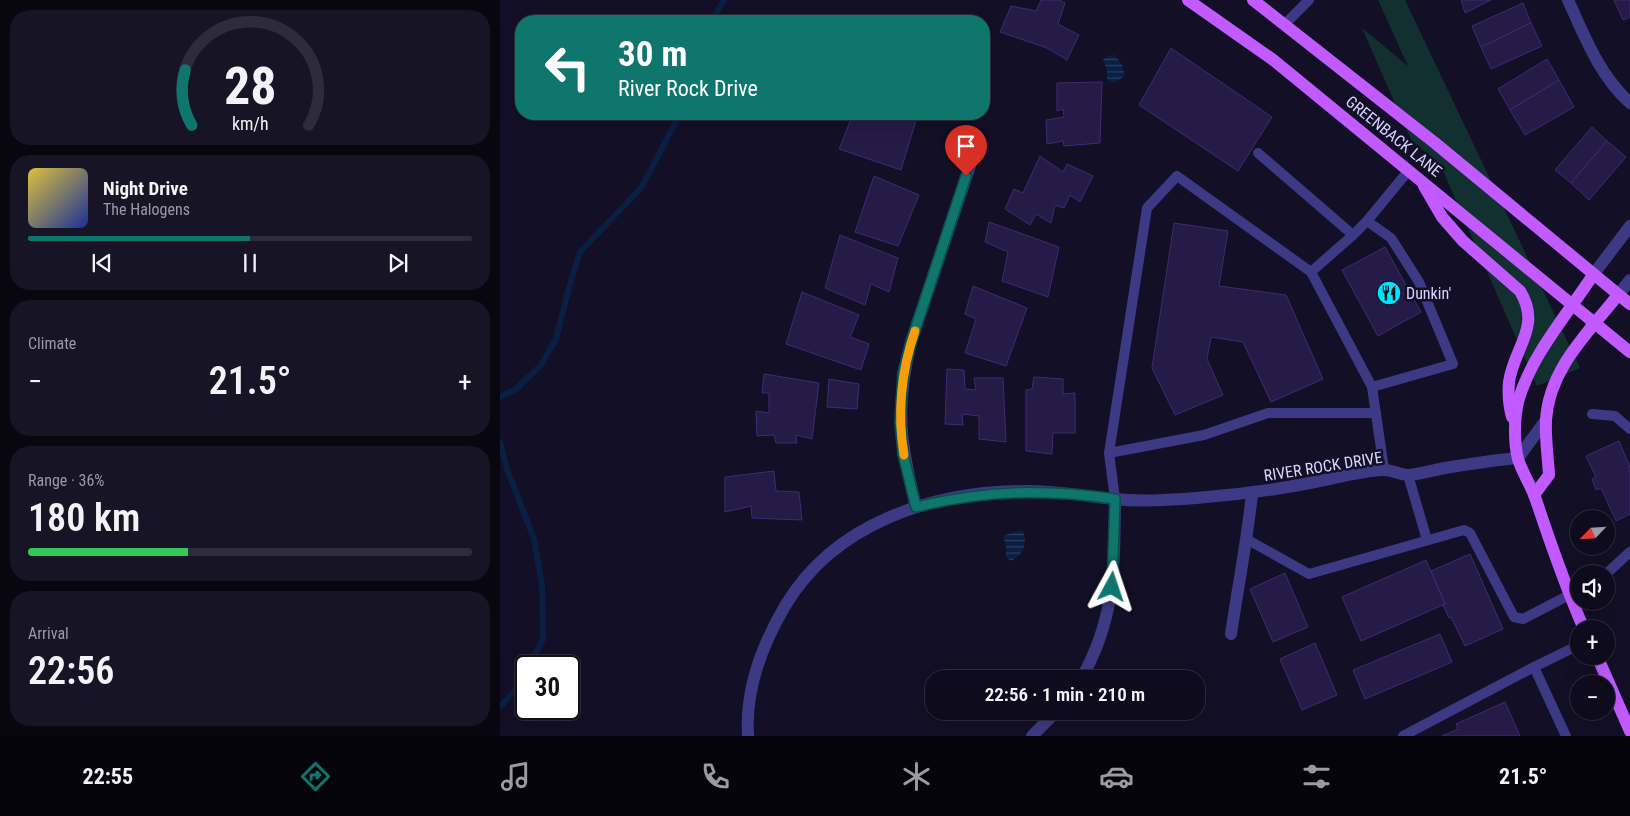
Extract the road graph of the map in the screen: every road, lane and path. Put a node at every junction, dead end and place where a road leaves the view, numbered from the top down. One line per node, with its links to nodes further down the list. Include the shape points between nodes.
1 (1188, 0): 9 (main road, GREENBACK LANE, via 1272,59)
2 (1253, 0): 5 (main road, GREENBACK LANE)
3 (1309, 0): 5 (lane)
4 (1568, 0): 6 (street, via 1597,62)
5 (1285, 24): 14 (main road, GREENBACK LANE)
6 (1630, 103)
7 (978, 139): 34 (street, via 903,373 900,422 903,454)
8 (1258, 153): 12 (lane)
9 (1414, 174): 10 (lane); 18 (main road, GREENBACK LANE); 26 (main road, via 1463,241 1520,291 1525,300 1530,323 1509,382 1511,414)
10 (1367, 221): 12 (lane); 21 (lane, via 1391,238 1419,282 1452,364)
11 (1630, 226): 14 (street)
12 (1353, 235): 13 (lane)
13 (1311, 272): 21 (lane); 27 (lane, via 1177,176 1147,208)
14 (1594, 275): 16 (main road, GREENBACK LANE); 18 (main road)
15 (1630, 280): 16 (street)
16 (1618, 295): 17 (main road, GREENBACK LANE); 19 (main road)
17 (1630, 304)
18 (1573, 305): 19 (main road, GREENBACK LANE); 26 (main road, via 1529,376 1518,403)
19 (1596, 324): 20 (main road, GREENBACK LANE); 24 (main road, via 1568,357 1555,383)
20 (1630, 352)
21 (1372, 387): 22 (lane)
22 (1376, 413): 27 (lane, via 1268,413 1204,435); 29 (lane)
23 (1592, 414): 25 (lane, via 1615,416)
24 (1546, 420): 28 (street); 32 (main road, via 1550,475)
25 (1630, 429)
26 (1516, 431): 28 (main road)
27 (1109, 453): 33 (lane)
28 (1518, 458): 30 (street, RIVER ROCK DRIVE); 32 (main road)
29 (1384, 469): 30 (street, RIVER ROCK DRIVE); 31 (street, RIVER ROCK DRIVE)
30 (1408, 475): 36 (lane)
31 (1252, 494): 33 (street, RIVER ROCK DRIVE, via 1176,500); 35 (street)
32 (1534, 495): 39 (main road)
33 (1115, 499): 34 (street, RIVER ROCK DRIVE, via 1027,491 983,494); 45 (street, via 1110,604 1102,635)
34 (916, 507): 48 (street, RIVER ROCK DRIVE, via 883,519 855,535 829,554 795,590 770,631 758,662 751,693)
35 (1248, 540): 36 (lane, via 1309,574); 41 (street)
36 (1427, 540): 40 (lane, via 1464,530 1470,533 1514,617 1523,619)
37 (1630, 552): 38 (lane)
38 (1615, 566)
39 (1570, 582)
40 (1570, 594)
41 (1231, 634)
42 (1570, 649): 44 (lane)
43 (1601, 665): 47 (main road)
44 (1534, 666): 50 (lane); 51 (lane)
45 (1085, 670)
46 (1048, 720): 49 (street)
47 (1630, 731)
48 (748, 736)
49 (1032, 736)
50 (1402, 736)
51 (1566, 736)

